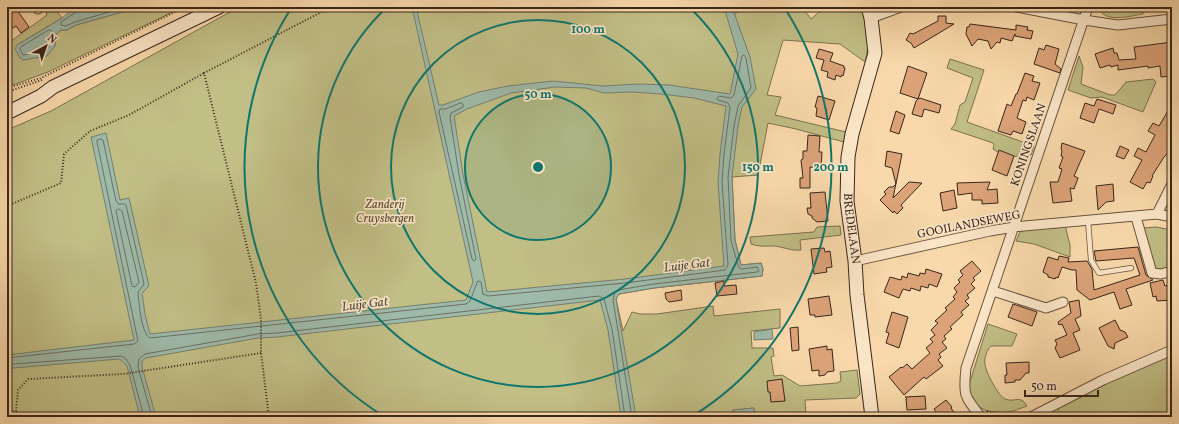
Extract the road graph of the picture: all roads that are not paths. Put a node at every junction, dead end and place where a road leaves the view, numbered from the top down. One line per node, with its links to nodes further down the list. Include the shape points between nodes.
1 (219, 7): 8 (main road, via 53,87 42,96)
2 (901, 7): 5 (street)
3 (1016, 7): 7 (street)
4 (1088, 7): 7 (street, KONINGSLAAN)
5 (870, 12): 15 (main road, BREDELAAN, via 875,53 848,157 847,201)
6 (1172, 19): 7 (street, via 1118,25)
7 (1084, 20): 14 (street, KONINGSLAAN)
8 (8, 108)
9 (1172, 184): 10 (street)
10 (1157, 214): 11 (street, GOOILANDSEWEG); 12 (street, GOOILANDSEWEG)
11 (1136, 217): 13 (street, GOOILANDSEWEG); 17 (street, via 1152,273)
12 (1172, 217)
13 (1088, 221): 14 (street, GOOILANDSEWEG); 16 (lane, via 1091,260 1099,273)
14 (1014, 227): 15 (street, GOOILANDSEWEG); 18 (street, KONINGSLAAN)
15 (854, 261): 22 (main road, BREDELAAN)
16 (1131, 268)
17 (1172, 271)
18 (993, 291): 19 (street, via 1046,308); 23 (street, KONINGSLAAN, via 966,368 964,388 967,400)
19 (1063, 302)
20 (1172, 350): 21 (street, via 1103,380)
21 (1044, 414): 24 (street)
22 (872, 417)
23 (981, 417)
24 (1032, 417)

